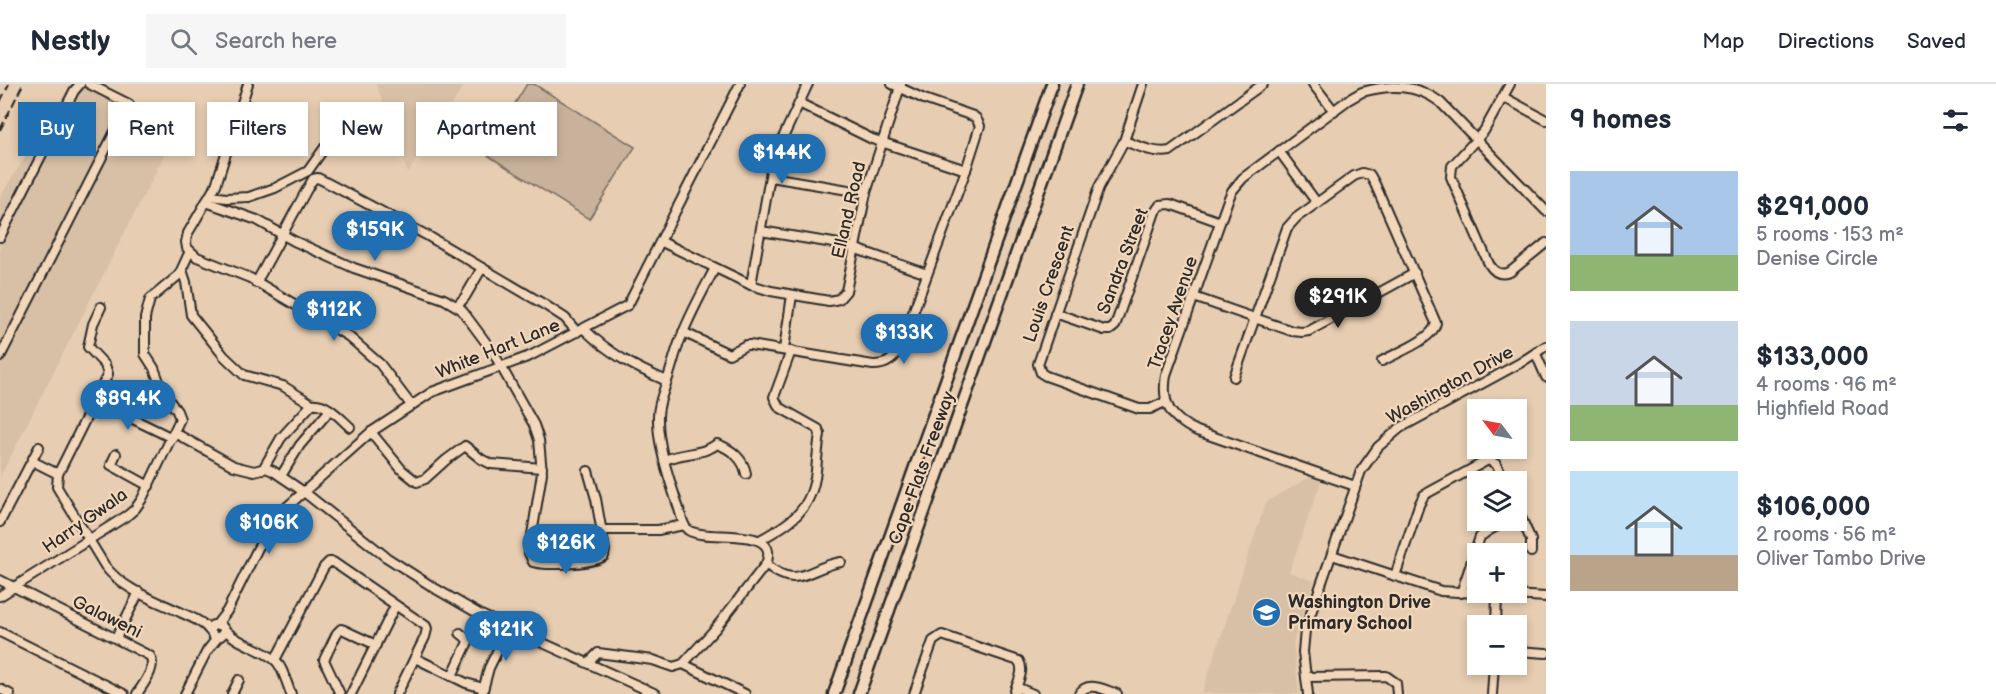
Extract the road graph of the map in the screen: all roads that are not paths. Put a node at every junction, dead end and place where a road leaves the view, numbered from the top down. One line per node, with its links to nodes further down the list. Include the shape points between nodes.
1 (80, 84): 34 (street)
2 (89, 84): 57 (street, via 129,105)
3 (248, 84): 28 (street)
4 (740, 84): 35 (street, White Hart Lane)
5 (808, 84): 15 (street)
6 (1052, 84): 134 (highway, Cape Flats Freeway)
7 (1077, 84): 135 (highway, Cape Flats Freeway)
8 (1143, 84): 19 (street, Louis Crescent)
9 (1263, 84): 19 (street, via 1170,151 1161,153)
10 (1313, 84): 16 (street)
11 (1510, 84): 14 (street)
12 (898, 85): 20 (street, Elland Road); 24 (street, via 976,118 980,126)
13 (1407, 85): 16 (street, Tracey Avenue, via 1362,92); 18 (street, via 1440,102)
14 (1503, 98): 17 (street); 18 (street)
15 (800, 103): 20 (street); 25 (street, via 775,152)
16 (1334, 111): 21 (street, Tracey Avenue)
17 (1546, 120)
18 (1476, 140): 30 (street); 36 (street, via 1455,160 1450,172 1492,269 1500,274 1510,273)
19 (1124, 141): 50 (street, Louis Crescent, via 1099,187)
20 (882, 142): 24 (street); 27 (street, Elland Road)
21 (1279, 151): 29 (street); 31 (street, Tracey Avenue, via 1236,184)
22 (320, 154): 23 (street)
23 (309, 170): 26 (street); 28 (street, via 257,195)
24 (966, 170): 43 (street)
25 (771, 177): 27 (street); 32 (street)
26 (318, 178): 33 (street, via 311,182); 39 (street)
27 (866, 193): 37 (street, Elland Road)
28 (208, 199): 33 (street); 38 (street, via 188,232 186,242)
29 (1317, 203): 42 (street, via 1358,173 1370,176); 51 (street, via 1287,228)
30 (1546, 211)
31 (1220, 222): 47 (street, Tracey Avenue); 50 (street, Sandra Street, via 1170,204 1160,205 1115,326 1104,330)
32 (761, 231): 37 (street); 45 (street)
33 (281, 235): 44 (street); 48 (street, via 364,272 444,298)
34 (0, 237)
35 (662, 242): 40 (street, Elland Road); 52 (street, White Hart Lane, via 628,305)
36 (1546, 243)
37 (855, 248): 43 (street); 46 (street, Elland Road, via 846,291 839,299)
38 (190, 251): 41 (street); 44 (street)
39 (482, 268): 48 (street); 52 (street)
40 (715, 268): 45 (street, Elland Road); 53 (street)
41 (182, 270): 65 (street, via 193,319 224,356 244,375 283,386); 70 (street, Harry Gwala, via 150,299 145,318 145,354 180,419)
42 (1414, 273): 51 (street, via 1302,332); 58 (street, via 1435,318 1435,328)
43 (927, 274): 55 (street, via 898,353 890,362 873,365)
44 (256, 283): 66 (street, via 355,341 386,370)
45 (751, 285): 46 (street, Elland Road)
46 (792, 295): 55 (street)
47 (1194, 297): 51 (street); 64 (street, Tracey Avenue, via 1166,375)
48 (457, 306): 59 (street, via 482,335)
49 (101, 307): 63 (street, via 88,347 108,374)
50 (1055, 313): 64 (street, Louis Crescent, via 1038,359 1041,373 1139,409)
51 (1255, 318): 60 (street)
52 (581, 330): 59 (street, White Hart Lane, via 531,356); 62 (street, via 614,356)
53 (684, 330): 55 (street, via 726,354 750,345); 62 (street)
54 (1546, 346): 56 (street, Washington Drive)
55 (787, 350): 91 (street, via 774,398 779,407 818,429 814,482 804,509)
56 (1536, 354): 61 (street); 83 (street, Washington Drive, via 1388,437 1368,459)
57 (0, 357)
58 (1382, 361)
59 (501, 366): 66 (street, White Hart Lane, via 432,392); 75 (street, via 537,434)
60 (1234, 377)
61 (1546, 377)
62 (667, 381): 73 (street, via 657,417)
63 (96, 401): 70 (street); 79 (street)
64 (1165, 402): 83 (street, via 1179,421 1197,431)
65 (312, 404): 67 (street); 76 (street, via 281,438)
66 (411, 405): 69 (street, White Hart Lane)
67 (330, 410): 68 (street); 81 (street, via 300,445)
68 (350, 427)
69 (371, 432): 75 (street, via 417,482 465,446 491,464); 84 (street, White Hart Lane)
70 (173, 436): 76 (street, via 234,466); 82 (street, Harry Gwala)
71 (39, 447): 74 (street)
72 (116, 454): 82 (street, via 111,465)
73 (665, 460): 80 (street, via 708,451 717,444 740,458); 86 (street)
74 (32, 461): 79 (street); 85 (street)
75 (542, 468): 87 (street, via 531,560 548,564 601,559 605,550)
76 (263, 469): 81 (street)
77 (588, 471): 87 (street)
78 (1500, 471): 96 (street, via 1488,460 1428,491 1419,505)
79 (58, 474): 90 (street, via 58,490)
80 (746, 474)
81 (281, 476): 84 (street)
82 (149, 486): 90 (street, Harry Gwala, via 135,510)
83 (1355, 486): 93 (street, Washington Drive)
84 (304, 492): 106 (street, via 386,556); 107 (street, White Hart Lane, via 269,528)
85 (0, 522)
86 (684, 525): 87 (street, via 658,530); 91 (street, via 705,536)
87 (601, 530)
88 (1488, 531): 100 (street, via 1480,537)
89 (1526, 531): 92 (street)
90 (89, 539): 98 (street, Harry Gwala); 99 (street, via 110,572)
91 (760, 540): 95 (street, via 767,550)
92 (1531, 552)
93 (1332, 555): 96 (street); 120 (street, Washington Drive, via 1305,630)
94 (841, 562): 95 (street, via 793,578 782,576)
95 (766, 564): 117 (street)
96 (1395, 576): 100 (street, via 1434,590)
97 (0, 580): 98 (street, Galaweni)
98 (13, 588): 102 (street, Harry Gwala); 110 (street, Galaweni)
99 (139, 592): 107 (street); 110 (street)
100 (1461, 592): 101 (street)
101 (1467, 592)
102 (0, 596)
103 (1527, 596): 104 (street)
104 (1546, 597)
105 (395, 606): 111 (street); 114 (street, via 427,629); 115 (street, via 329,562)
106 (508, 629): 116 (street); 122 (street)
107 (217, 631): 115 (street); 126 (street, White Hart Lane)
108 (0, 632): 124 (street)
109 (460, 633): 119 (street, via 468,642)
110 (116, 638): 125 (street, Galaweni, via 152,658 152,667)
111 (376, 645): 129 (street, via 339,630 324,660); 130 (street)
112 (1527, 652): 113 (street)
113 (1546, 653)
114 (415, 658): 119 (street); 131 (street)
115 (275, 660): 128 (street)
116 (588, 663): 117 (street, via 598,653 653,660 673,667); 132 (street)
117 (683, 664): 133 (street)
118 (1493, 675): 142 (street)
119 (452, 676): 122 (street)
120 (1306, 677): 140 (street, Washington Drive); 141 (street, via 1386,676 1396,683)
121 (239, 680): 127 (street)
122 (482, 691)
123 (1015, 691): 136 (street, via 1022,673 1019,661 942,635 933,641); 137 (street)
124 (124, 694)
125 (137, 694)
126 (185, 694)
127 (232, 694)
128 (291, 694)
129 (340, 694)
130 (351, 694)
131 (397, 694)
132 (656, 694)
133 (745, 694)
134 (834, 694)
135 (859, 694)
136 (914, 694)
137 (1033, 694)
138 (1079, 694): 139 (street, via 1089,686)
139 (1117, 694)
140 (1308, 694)
141 (1397, 694)
142 (1492, 694)

